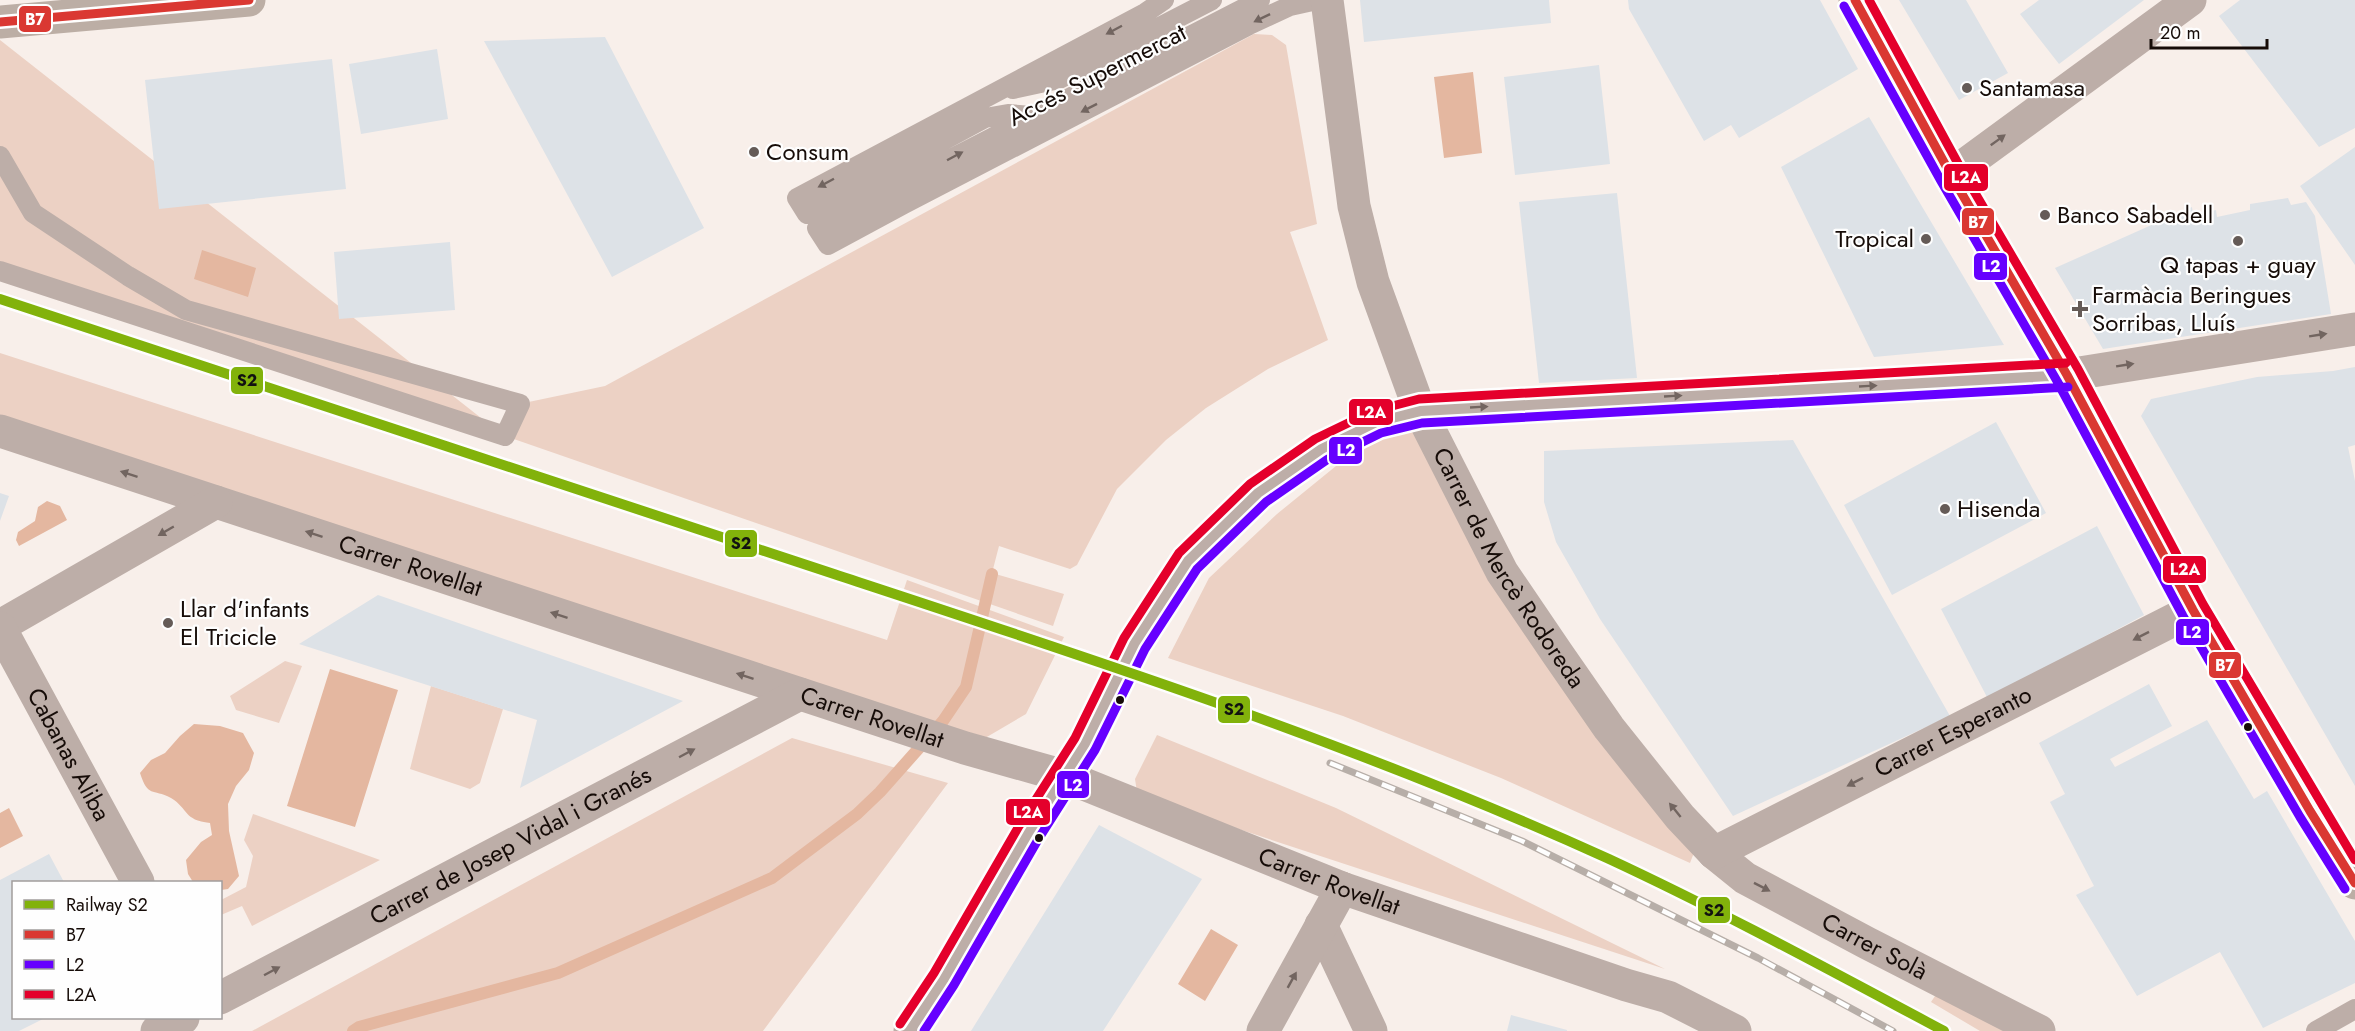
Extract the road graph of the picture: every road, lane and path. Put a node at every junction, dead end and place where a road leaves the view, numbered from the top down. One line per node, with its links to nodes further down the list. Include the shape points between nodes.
1 (249, 0): 9 (street)
2 (1164, 0): 10 (lane, one-way to 10)
3 (1212, 0): 10 (lane, via 1059,80)
4 (1260, 0): 11 (lane)
5 (1317, 0): 11 (lane, Accés Supermercat, one-way to 11, via 1290,6 1249,24 828,245 817,228)
6 (1327, 0): 17 (street, Carrer de Mercè Rodoreda, via 1354,206 1373,282)
7 (1855, 0): 13 (street)
8 (2190, 0): 13 (street, one-way to 8)
9 (0, 22)
10 (998, 91): 11 (lane, one-way to 11, via 797,198 807,214 985,118 1008,114)
11 (1032, 116)
12 (0, 156): 14 (lane, via 33,213 186,310 520,404 505,436)
13 (1951, 175): 16 (street)
14 (0, 271)
15 (2355, 329): 16 (street, one-way to 15)
16 (2067, 375): 17 (street, one-way to 16); 20 (street)
17 (1420, 411): 23 (street, via 1377,422 1322,449 1258,493 1188,561 1135,643 1085,744); 24 (street, Carrer de Mercè Rodoreda, one-way to 17, via 1609,728 1502,572)
18 (0, 431): 19 (street, Carrer Rovellat, one-way to 18)
19 (216, 502): 21 (street, one-way to 21); 22 (street, Carrer Rovellat, one-way to 19)
20 (2193, 610): 24 (street, Carrer Esperanto, one-way to 24); 26 (street)
21 (0, 627): 25 (street, Cabanas Aliba)
22 (800, 694): 23 (street, Carrer Rovellat); 29 (street, Carrer de Josep Vidal i Granés, one-way to 22)
23 (1064, 776): 27 (street, Carrer Rovellat); 33 (street)
24 (1714, 853): 37 (street, Carrer Solà, one-way to 37, via 1745,878)
25 (137, 881)
26 (2355, 883)
27 (1342, 888): 28 (street); 36 (street, Carrer Rovellat, via 1668,997)
28 (1322, 925): 34 (street, one-way to 28); 35 (street)
29 (222, 997)
30 (2355, 1009): 38 (lane)
31 (179, 1019): 32 (street)
32 (157, 1031)
33 (910, 1031)
34 (1263, 1031)
35 (1371, 1031)
36 (1735, 1031)
37 (2039, 1031)
38 (2316, 1031)

